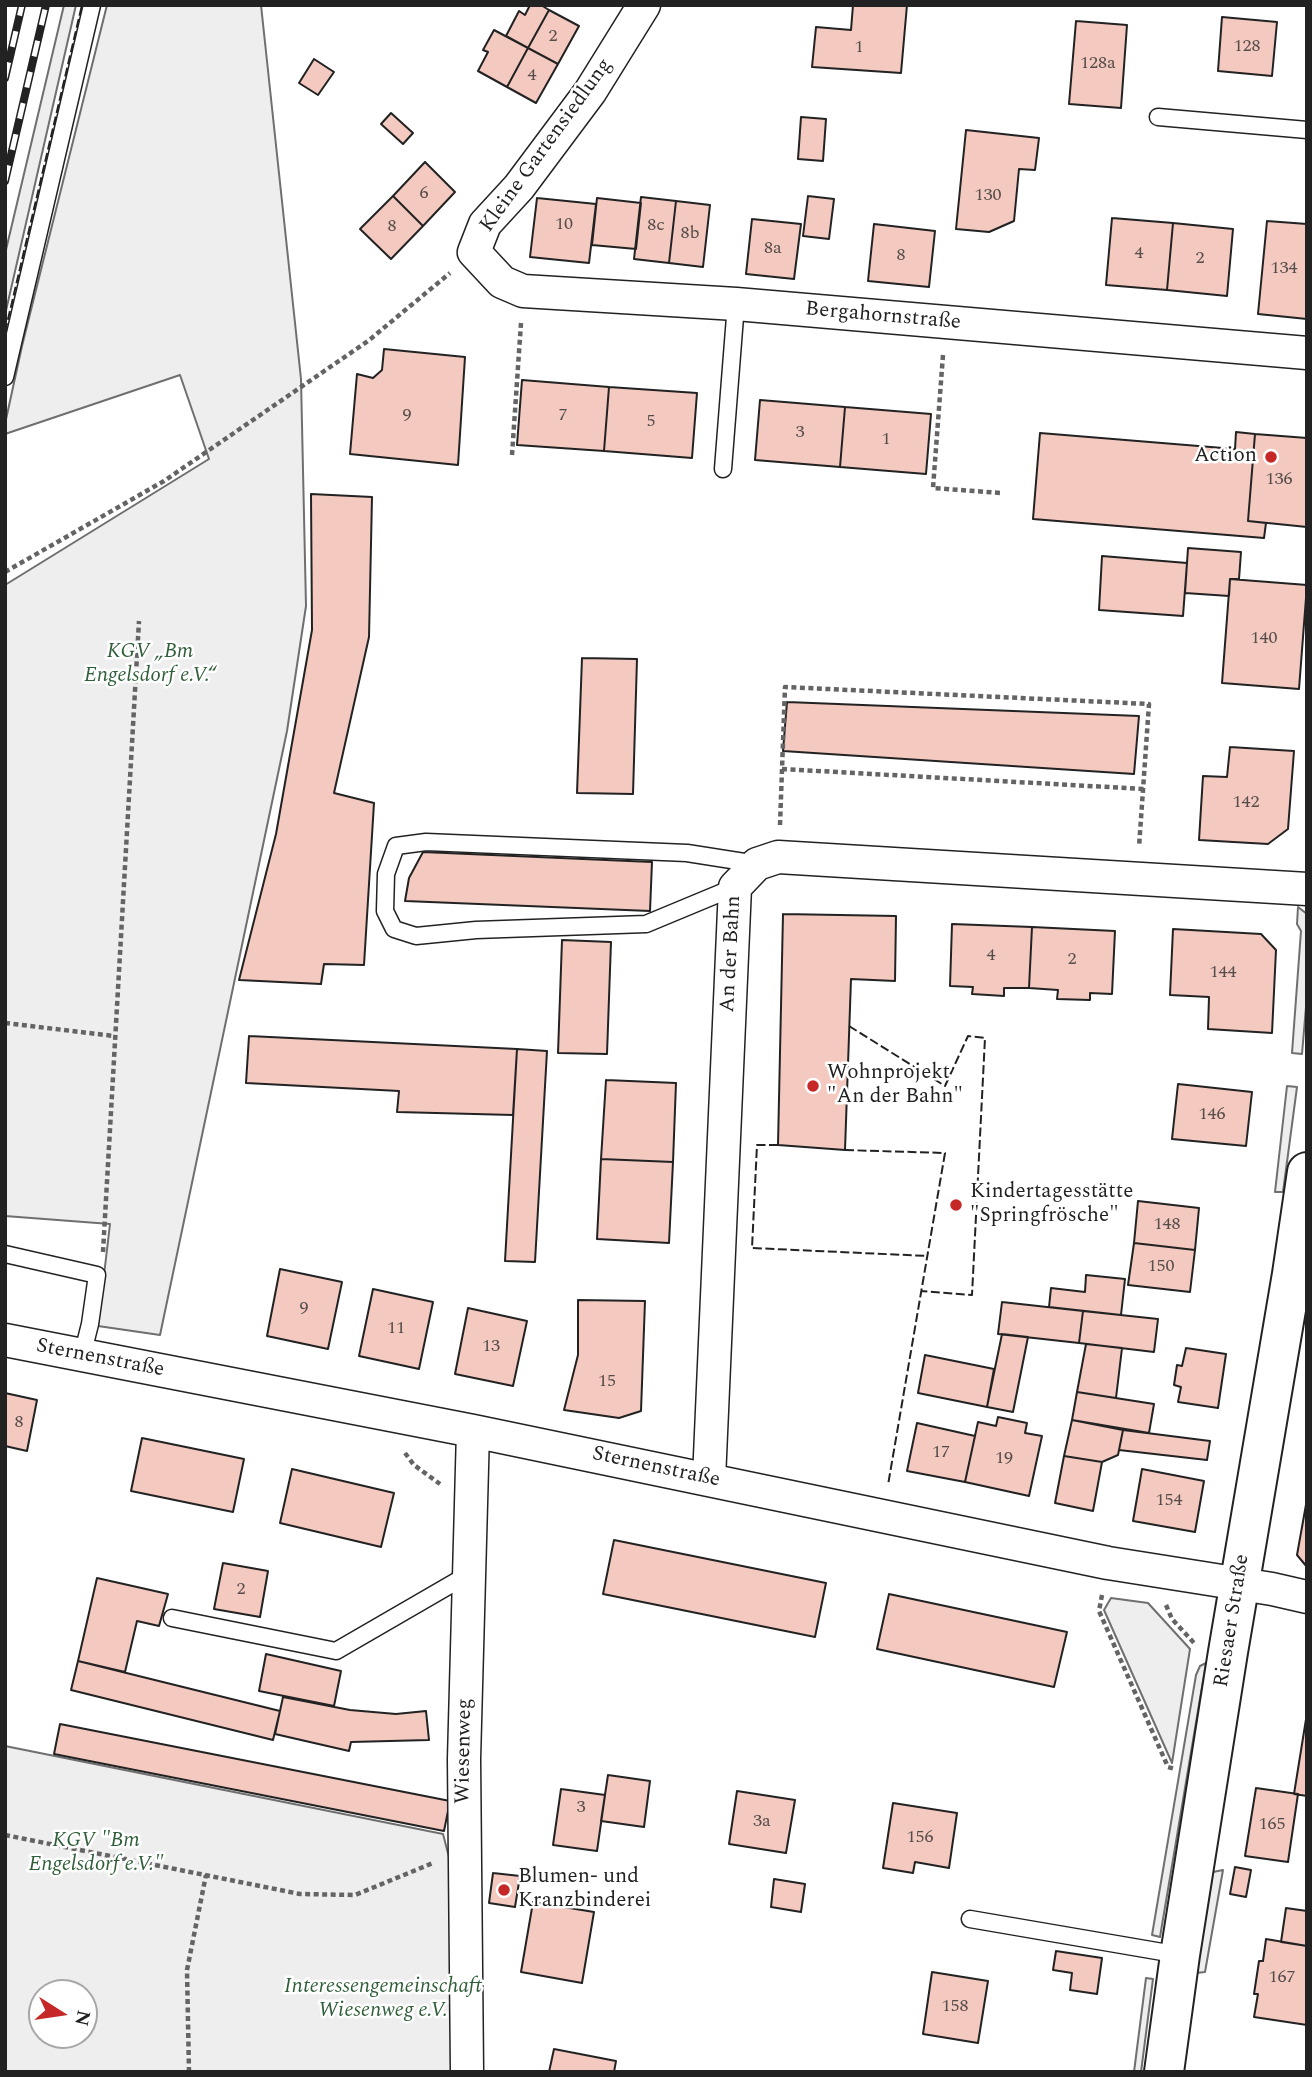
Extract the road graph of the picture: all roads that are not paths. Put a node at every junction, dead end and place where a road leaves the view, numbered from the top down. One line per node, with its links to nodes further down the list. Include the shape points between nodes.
1 (92, 5): 8 (lane)
2 (644, 5): 5 (street, Kleine Gartensiedlung, via 590,92 519,187 485,223)
3 (1158, 117): 4 (lane)
4 (1307, 130)
5 (474, 252): 6 (street, Bergahornstraße, via 502,282 523,290)
6 (736, 304): 7 (street, Bergahornstraße); 9 (lane)
7 (1307, 354)
8 (5, 377)
9 (723, 469)
10 (768, 861): 11 (street, An der Bahn); 11 (lane, via 674,852 426,842 396,846 386,874 385,911 394,929 416,936 646,924); 12 (street)
11 (735, 887): 18 (street, An der Bahn)
12 (1307, 888)
13 (1307, 1172): 20 (main road, Riesaer Straße)
14 (5, 1254): 16 (lane, via 97,1275)
15 (5, 1340): 16 (street, Sternenstraße)
16 (82, 1356): 17 (street, Sternenstraße)
17 (473, 1431): 18 (street, Sternenstraße); 19 (street, Wiesenweg)
18 (709, 1479): 20 (street, Sternenstraße, via 1108,1563)
19 (469, 1574): 22 (lane, via 337,1651); 25 (street, Wiesenweg, via 464,1759)
20 (1240, 1583): 21 (street, Sternenstraße); 24 (main road, Riesaer Straße)
21 (1307, 1597)
22 (172, 1618)
23 (970, 1919): 24 (lane)
24 (1180, 1955): 26 (main road, Riesaer Straße)
25 (467, 2072)
26 (1164, 2072)

